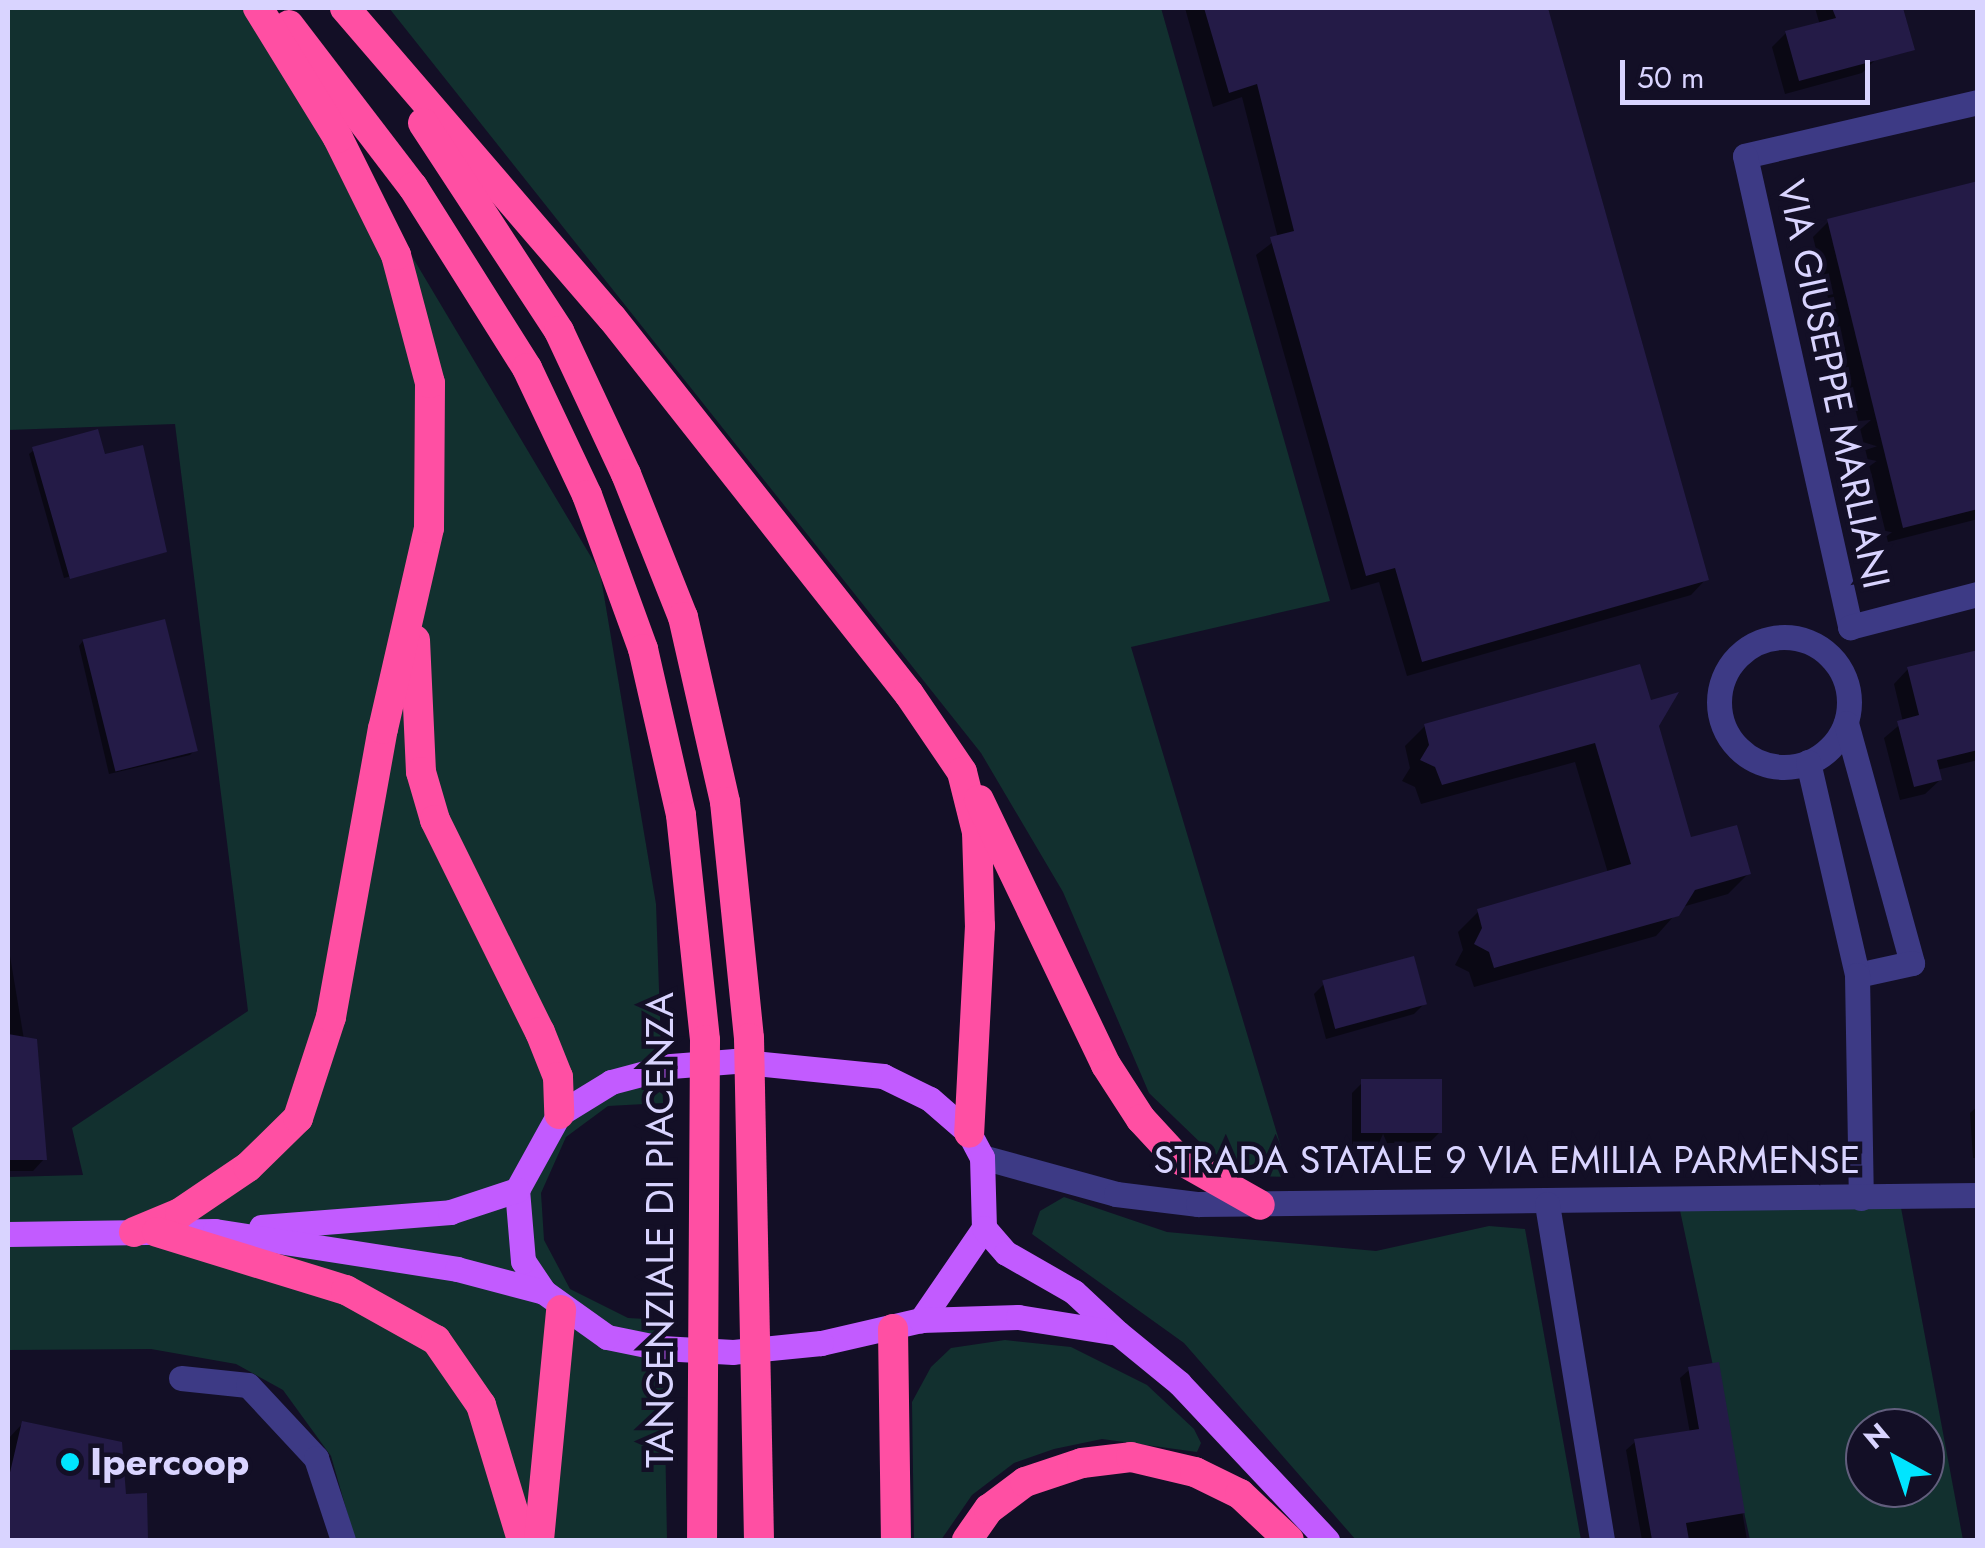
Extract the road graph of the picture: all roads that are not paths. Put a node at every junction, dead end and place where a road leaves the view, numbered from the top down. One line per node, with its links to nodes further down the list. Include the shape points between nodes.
1 (258, 8): 6 (highway, via 338,138 396,255 430,383 430,528)
2 (274, 8): 29 (highway, TANGENZIALE DI PIACENZA, bridge, via 413,187 526,368 587,495 643,649 681,815 705,1040)
3 (345, 8): 9 (highway, via 612,318 909,694); 30 (highway, bridge, via 559,331 684,617 725,802 749,1038)
4 (1978, 102): 5 (street, VIA GIUSEPPE MARLIANI, via 1746,156 1850,627)
5 (1978, 594)
6 (413, 612): 11 (highway, via 421,772 435,820 540,1032 558,1077); 20 (highway, via 383,729 332,1017 298,1118 248,1167)
7 (1846, 723): 8 (street, via 1825,753); 8 (street, via 1846,680 1818,646 1776,638 1736,658 1719,697 1730,739 1765,764); 10 (street, via 1912,963)
8 (1808, 762): 10 (street)
9 (962, 772): 12 (highway, via 977,832); 16 (highway, via 1001,836 1106,1064 1141,1119 1177,1158)
10 (1857, 975): 15 (street)
11 (559, 1114): 12 (main road, STRADA STATALE 9 VIA EMILIA PARMENSE, via 611,1082 672,1066 735,1061 882,1076 930,1099); 13 (main road, STRADA STATALE 9 VIA EMILIA PARMENSE)
12 (975, 1145): 16 (street, STRADA STATALE 9 VIA EMILIA PARMENSE, via 1116,1194); 18 (main road)
13 (516, 1190): 19 (main road, via 450,1212); 22 (main road, via 523,1260)
14 (1978, 1195): 15 (street, STRADA STATALE 9 VIA EMILIA PARMENSE)
15 (1862, 1198): 17 (street, STRADA STATALE 9 VIA EMILIA PARMENSE)
16 (1260, 1204): 17 (street, STRADA STATALE 9 VIA EMILIA PARMENSE)
17 (1547, 1204): 35 (street)
18 (984, 1228): 23 (main road); 24 (main road, via 1006,1253 1074,1292)
19 (215, 1231): 20 (main road); 22 (main road, via 439,1266)
20 (145, 1232): 21 (main road); 27 (highway, via 346,1290 436,1340 481,1404)
21 (8, 1234)
22 (552, 1301): 23 (main road, via 607,1336 714,1351 820,1343); 28 (highway)
23 (907, 1324): 24 (main road, via 1018,1317); 31 (highway)
24 (1118, 1333): 34 (main road, via 1179,1383)
25 (181, 1378): 26 (street, via 248,1385 316,1458)
26 (343, 1540)
27 (522, 1540)
28 (539, 1540)
29 (702, 1540)
30 (759, 1540)
31 (896, 1540)
32 (967, 1540): 33 (highway, via 989,1509 1025,1482 1082,1462 1131,1457 1195,1472 1240,1494)
33 (1289, 1540)
34 (1328, 1540)
35 (1602, 1540)

